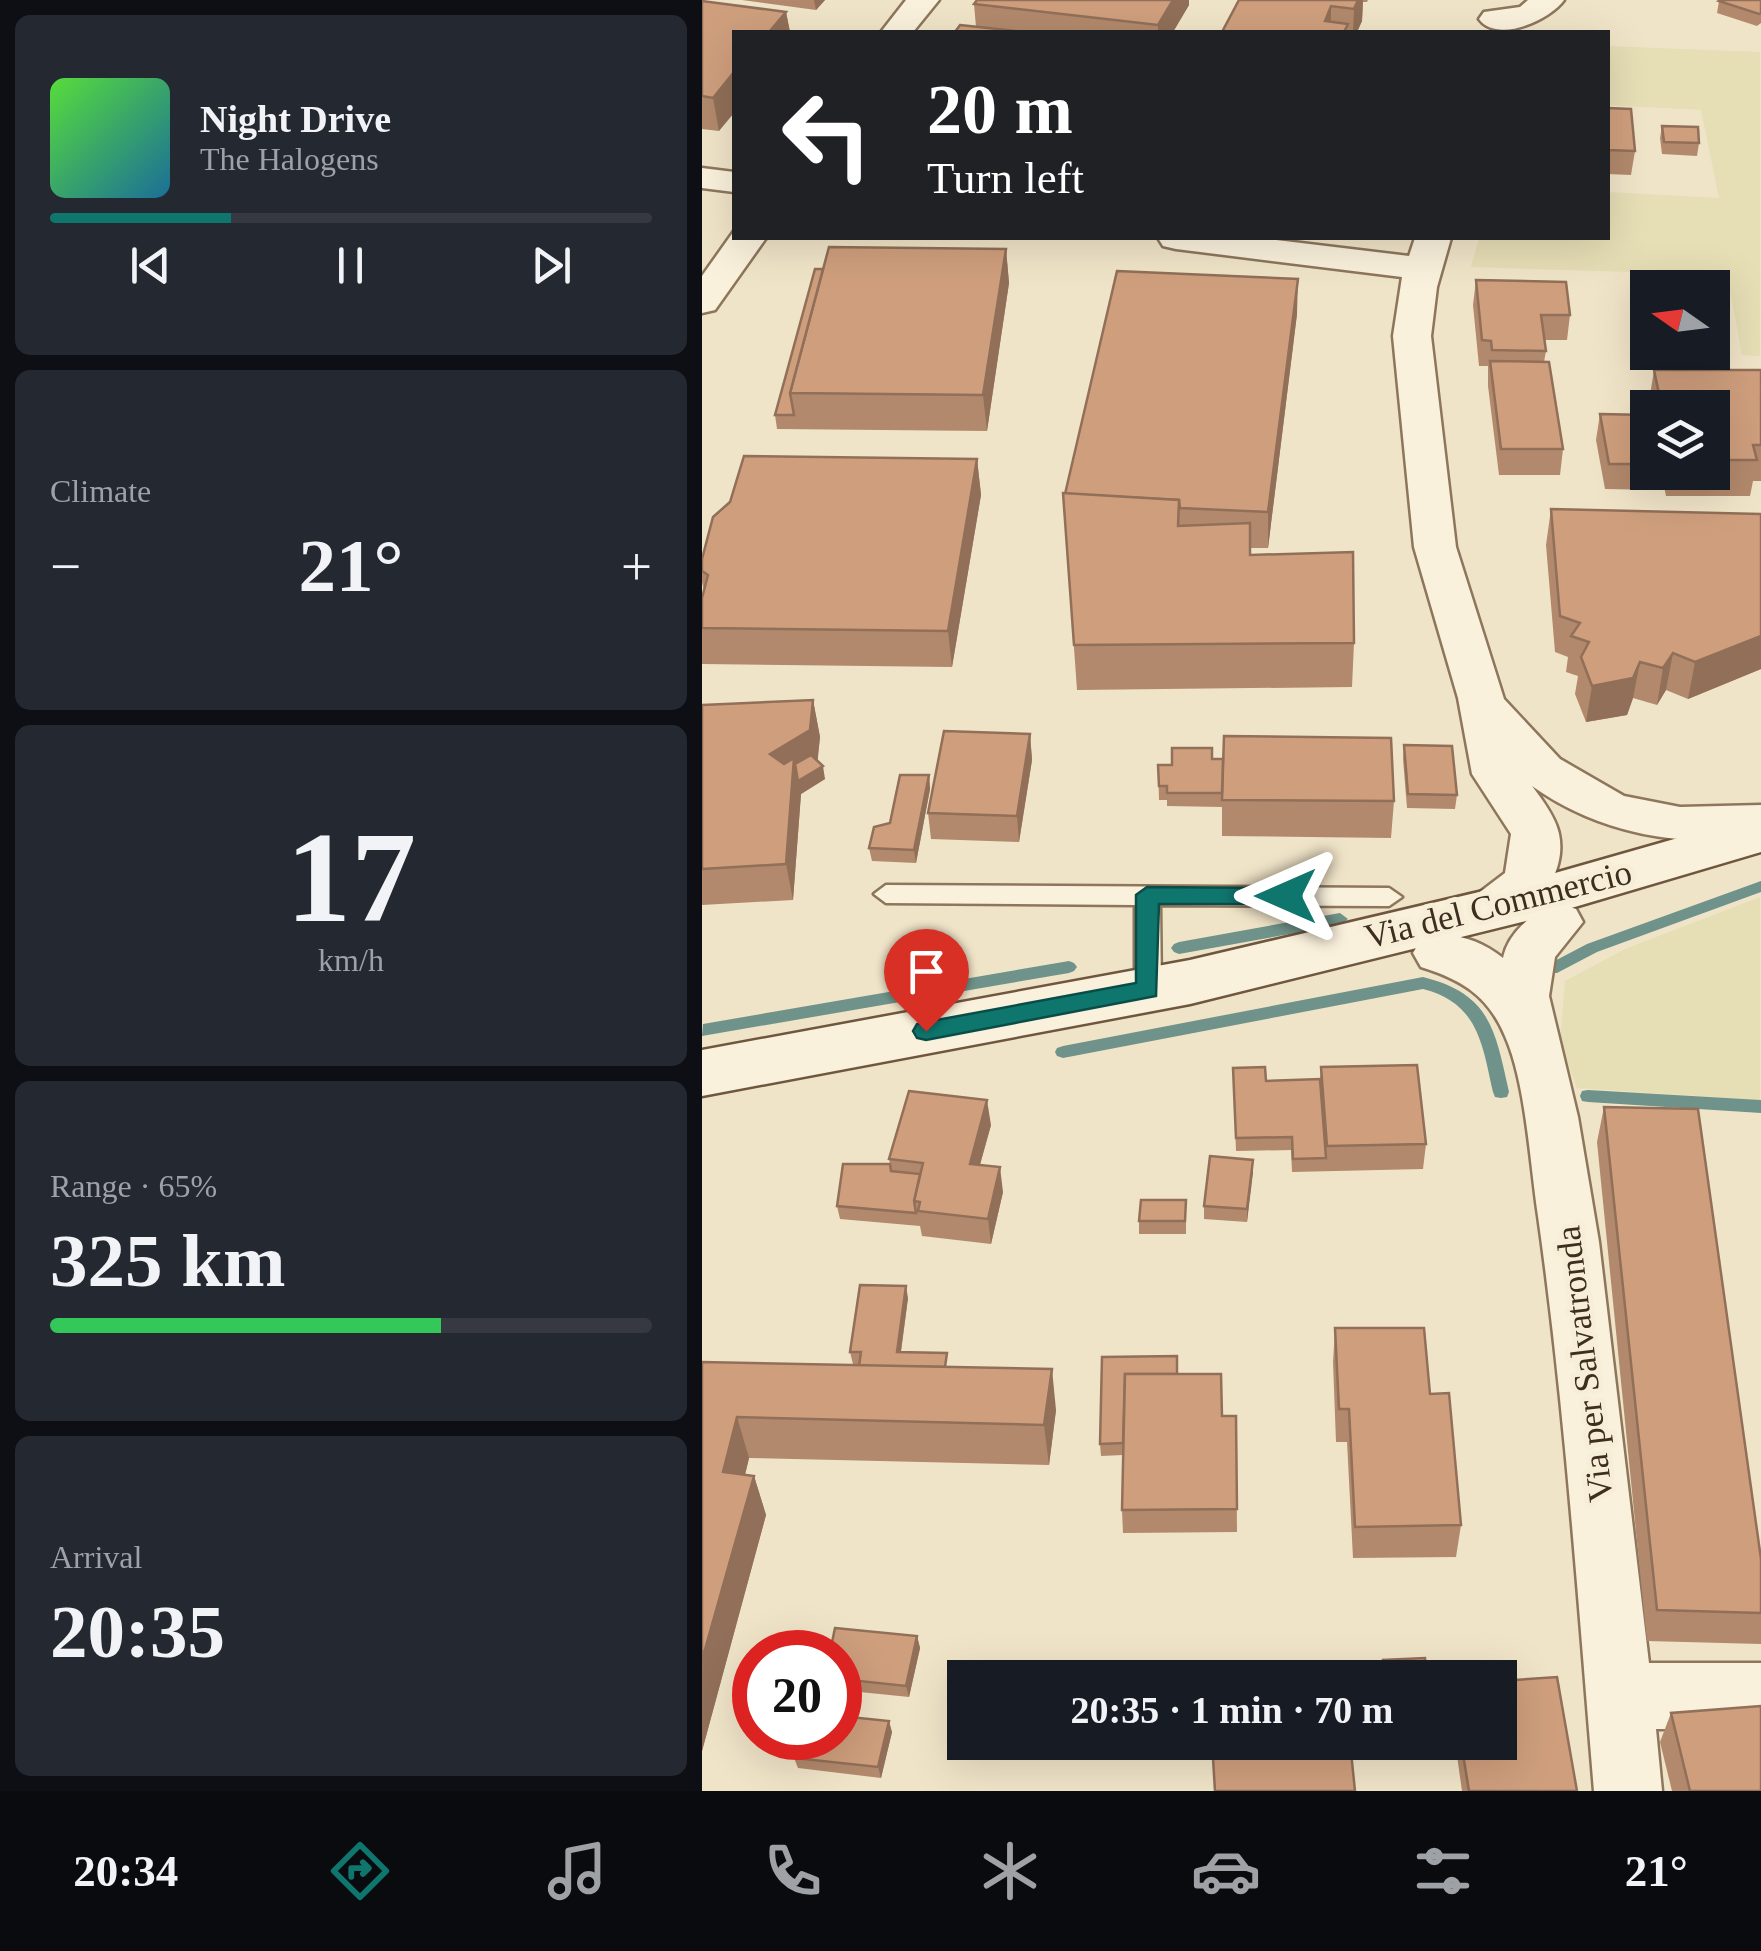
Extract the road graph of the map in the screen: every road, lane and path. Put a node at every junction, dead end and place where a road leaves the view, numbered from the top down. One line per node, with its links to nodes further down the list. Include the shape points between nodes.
1 (923, 0): 4 (street)
2 (1548, 0): 3 (street, via 1529,16)
3 (1493, 17)
4 (899, 30)
5 (702, 178): 6 (street)
6 (732, 182)
7 (747, 240): 10 (street)
8 (1210, 240): 9 (street)
9 (1428, 253): 11 (street, via 1412,336 1431,520 1442,579)
10 (702, 302)
11 (1481, 698): 12 (street, via 1529,761 1588,801 1668,824); 16 (street, via 1496,774 1536,840 1526,883)
12 (1756, 830): 16 (street, Via del Commercio); 17 (street, Via del Commercio, via 1634,893)
13 (886, 894): 14 (lane)
14 (1147, 895): 15 (lane); 19 (lane)
15 (1389, 896)
16 (1494, 908): 19 (street, Via del Commercio)
17 (1558, 922): 18 (street, Via del Commercio); 20 (street, Via per Salvatronda, via 1538,938 1526,964)
18 (1439, 953): 19 (street, Via del Commercio, via 1308,975); 20 (street, Via per Salvatronda, via 1478,968 1507,996)
19 (1169, 986): 21 (street, Via del Commercio)
20 (1531, 1035): 22 (street, Via per Salvatronda, via 1552,1117 1573,1260)
21 (702, 1073)
22 (1616, 1696): 23 (street); 24 (street, Via per Salvatronda)
23 (1760, 1696)
24 (1628, 1791)

